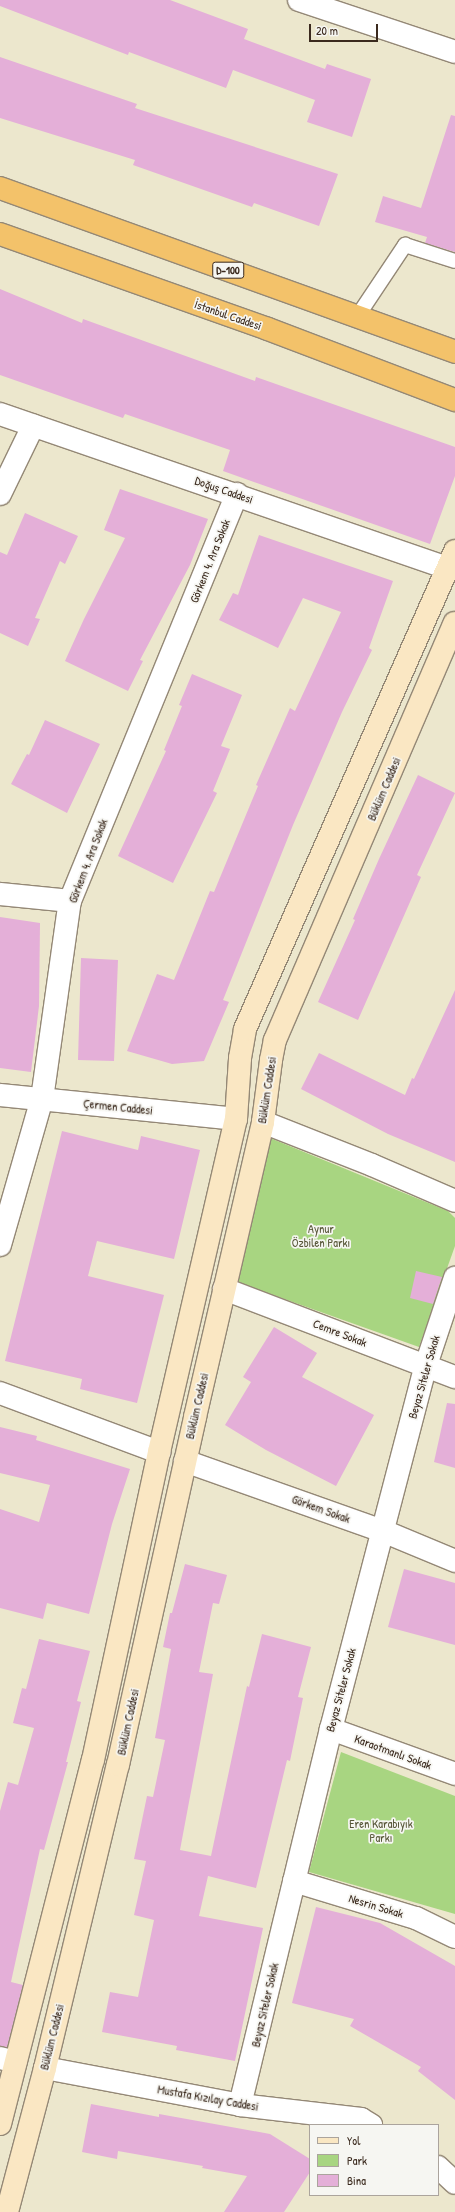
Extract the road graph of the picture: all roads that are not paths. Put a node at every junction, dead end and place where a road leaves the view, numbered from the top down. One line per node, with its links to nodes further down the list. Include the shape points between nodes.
1 (299, 0): 2 (street)
2 (455, 52)
3 (0, 188): 6 (highway, D-100)
4 (0, 234): 8 (highway, İstanbul Caddesi, via 268,329)
5 (455, 261): 6 (lane, via 405,245)
6 (357, 317): 7 (highway, D-100)
7 (455, 352)
8 (455, 400)
9 (0, 414): 10 (street, Doğuş Caddesi)
10 (33, 426): 11 (street); 12 (street, Doğuş Caddesi)
11 (0, 494)
12 (237, 494): 13 (street, Doğuş Caddesi); 16 (street, Görkem 4. Ara Sokak)
13 (453, 563): 19 (main road, via 245,1029 240,1058)
14 (455, 623): 20 (main road, Büklüm Caddesi, via 275,1040 270,1060)
15 (0, 894): 16 (street)
16 (70, 901): 18 (street, Görkem 4. Ara Sokak)
17 (0, 1095): 18 (street, Çermen Caddesi)
18 (42, 1099): 19 (street, Çermen Caddesi); 22 (street, Görkem 4. Ara Sokak)
19 (236, 1119): 20 (main road); 28 (main road)
20 (263, 1122): 21 (street); 24 (main road, Büklüm Caddesi)
21 (455, 1201)
22 (0, 1245)
23 (455, 1278): 25 (street, Beyaz Siteler Sokak)
24 (224, 1289): 25 (street, Cemre Sokak); 29 (main road, Büklüm Caddesi)
25 (426, 1365): 26 (street, Cemre Sokak); 30 (street, Beyaz Siteler Sokak)
26 (455, 1377)
27 (0, 1393): 28 (street)
28 (158, 1452): 29 (main road); 36 (main road, via 93,1760)
29 (185, 1461): 30 (street, Görkem Sokak); 37 (main road, Büklüm Caddesi, via 118,1764)
30 (383, 1531): 31 (street, Görkem Sokak); 32 (street, Beyaz Siteler Sokak)
31 (455, 1561)
32 (331, 1730): 33 (street, Karaotmanlı Sokak); 34 (street, Beyaz Siteler Sokak)
33 (455, 1774)
34 (294, 1881): 35 (street, Nesrin Sokak, via 416,1918); 38 (street, Beyaz Siteler Sokak)
35 (455, 1937)
36 (8, 2060): 37 (main road); 39 (main road)
37 (45, 2068): 38 (street, Mustafa Kızılay Caddesi); 43 (main road, Büklüm Caddesi)
38 (240, 2105): 40 (street, Mustafa Kızılay Caddesi, via 361,2119)
39 (0, 2124)
40 (369, 2124)
41 (439, 2168): 42 (street)
42 (455, 2183)
43 (7, 2212)

